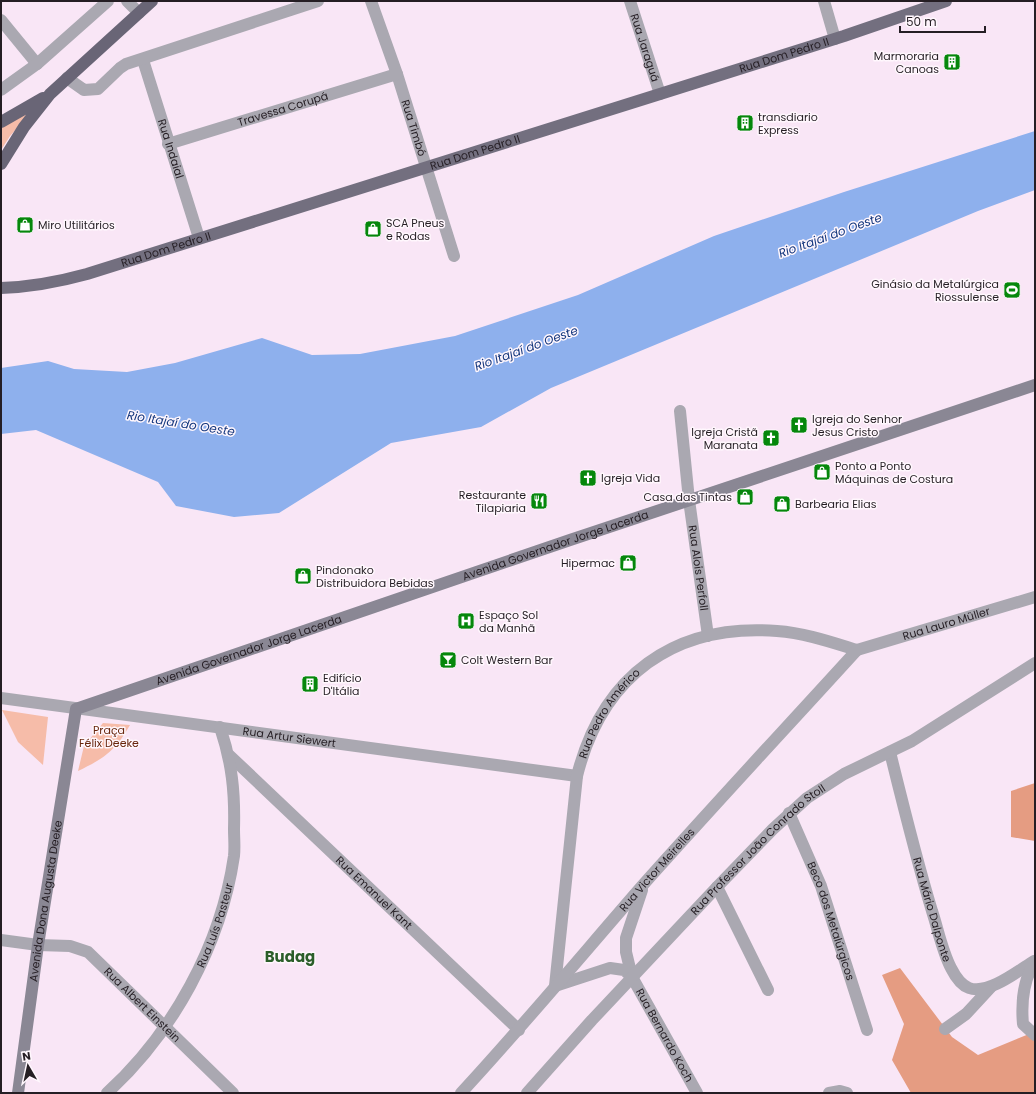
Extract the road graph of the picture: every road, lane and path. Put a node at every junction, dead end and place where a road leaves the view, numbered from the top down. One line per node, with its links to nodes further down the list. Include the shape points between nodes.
1 (108, 1): 13 (street)
2 (127, 1): 9 (street)
3 (152, 1): 9 (highway)
4 (318, 1): 12 (street)
5 (371, 1): 14 (street, Rua Timbó)
6 (630, 1): 18 (street, Rua Jaraguá)
7 (824, 1): 11 (street)
8 (946, 1): 11 (main road, Rua Dom Pedro II)
9 (139, 13): 15 (highway)
10 (1, 20): 13 (street)
11 (835, 39): 18 (main road, Rua Dom Pedro II)
12 (143, 60): 15 (street, via 120,68 98,89 84,90); 20 (street, Rua Indaial)
13 (37, 64): 16 (street)
14 (397, 74): 20 (street, Travessa Corupá); 22 (street, Rua Timbó)
15 (67, 78): 17 (highway)
16 (1, 90)
17 (50, 94): 19 (highway); 21 (highway, via 24,127)
18 (660, 94): 22 (main road, Rua Dom Pedro II)
19 (1, 122)
20 (168, 144): 23 (street, Rua Indaial)
21 (1, 164)
22 (427, 168): 23 (main road, Rua Dom Pedro II); 24 (street, Rua Timbó)
23 (199, 238): 25 (main road, Rua Dom Pedro II, via 65,280)
24 (454, 256)
25 (1, 288)
26 (1035, 385): 28 (main road, Avenida Governador Jorge Lacerda)
27 (680, 411): 28 (street, Rua Alois Perfoll)
28 (689, 500): 30 (street, Rua Alois Perfoll); 34 (main road, Avenida Governador Jorge Lacerda)
29 (1035, 598): 31 (street, Rua Lauro Müller)
30 (708, 636): 31 (street, Rua Pedro Américo, via 757,630 780,631); 38 (street, Rua Pedro Américo, via 660,654 638,668 622,685 597,722 581,759)
31 (857, 650): 40 (street, Rua Victor Meirelles)
32 (1035, 663): 36 (street, Rua Professor João Conrado Stoll, via 912,741)
33 (1, 698): 34 (street, Rua Artur Siewert)
34 (76, 709): 35 (street, Rua Artur Siewert); 43 (main road, Avenida Dona Augusta Deeke)
35 (220, 727): 37 (street, Rua Luís Pasteur); 38 (street, Rua Artur Siewert)
36 (890, 752): 39 (street, Rua Professor João Conrado Stoll, via 825,785); 49 (street, Rua Mário Dalponte, via 920,872 951,967 961,983 968,988 978,990)
37 (229, 755): 51 (street, Rua Luís Pasteur, via 235,806 234,855 226,896 218,922 190,986); 53 (street, Rua Emanuel Kant)
38 (577, 776): 48 (street, Rua Pedro Américo)
39 (789, 813): 41 (street, Rua Professor João Conrado Stoll); 54 (street, Beco dos Metalúrgicos, via 821,886)
40 (644, 885): 44 (street, Rua Bernardo Koch, via 626,938); 48 (street, Rua Victor Meirelles)
41 (717, 887): 47 (street, Rua Professor João Conrado Stoll); 50 (street)
42 (1, 940): 43 (street, Rua Albert Einstein)
43 (38, 945): 51 (street, Rua Albert Einstein, via 70,946 88,952); 56 (main road, Avenida Dona Augusta Deeke)
44 (626, 952): 46 (street); 47 (street, Rua Bernardo Koch)
45 (1035, 961): 49 (street, Rua Mário Dalponte); 55 (street, via 1025,985 1022,1012 1023,1024)
46 (610, 968): 47 (street, Rua Bernardo Koch, via 624,970); 48 (street)
47 (632, 977): 60 (street, Rua Professor João Conrado Stoll); 61 (street, Rua Bernardo Koch)
48 (555, 986): 53 (street, Rua Victor Meirelles)
49 (991, 987): 52 (street, via 966,1014)
50 (768, 990)
51 (165, 1027): 57 (street, Rua Luís Pasteur, via 128,1074); 58 (street, Rua Albert Einstein)
52 (945, 1029)
53 (519, 1030): 59 (street, Rua Victor Meirelles)
54 (867, 1030)
55 (1035, 1034)
56 (18, 1093)
57 (107, 1093)
58 (233, 1093)
59 (461, 1093)
60 (527, 1093)
61 (696, 1093)

